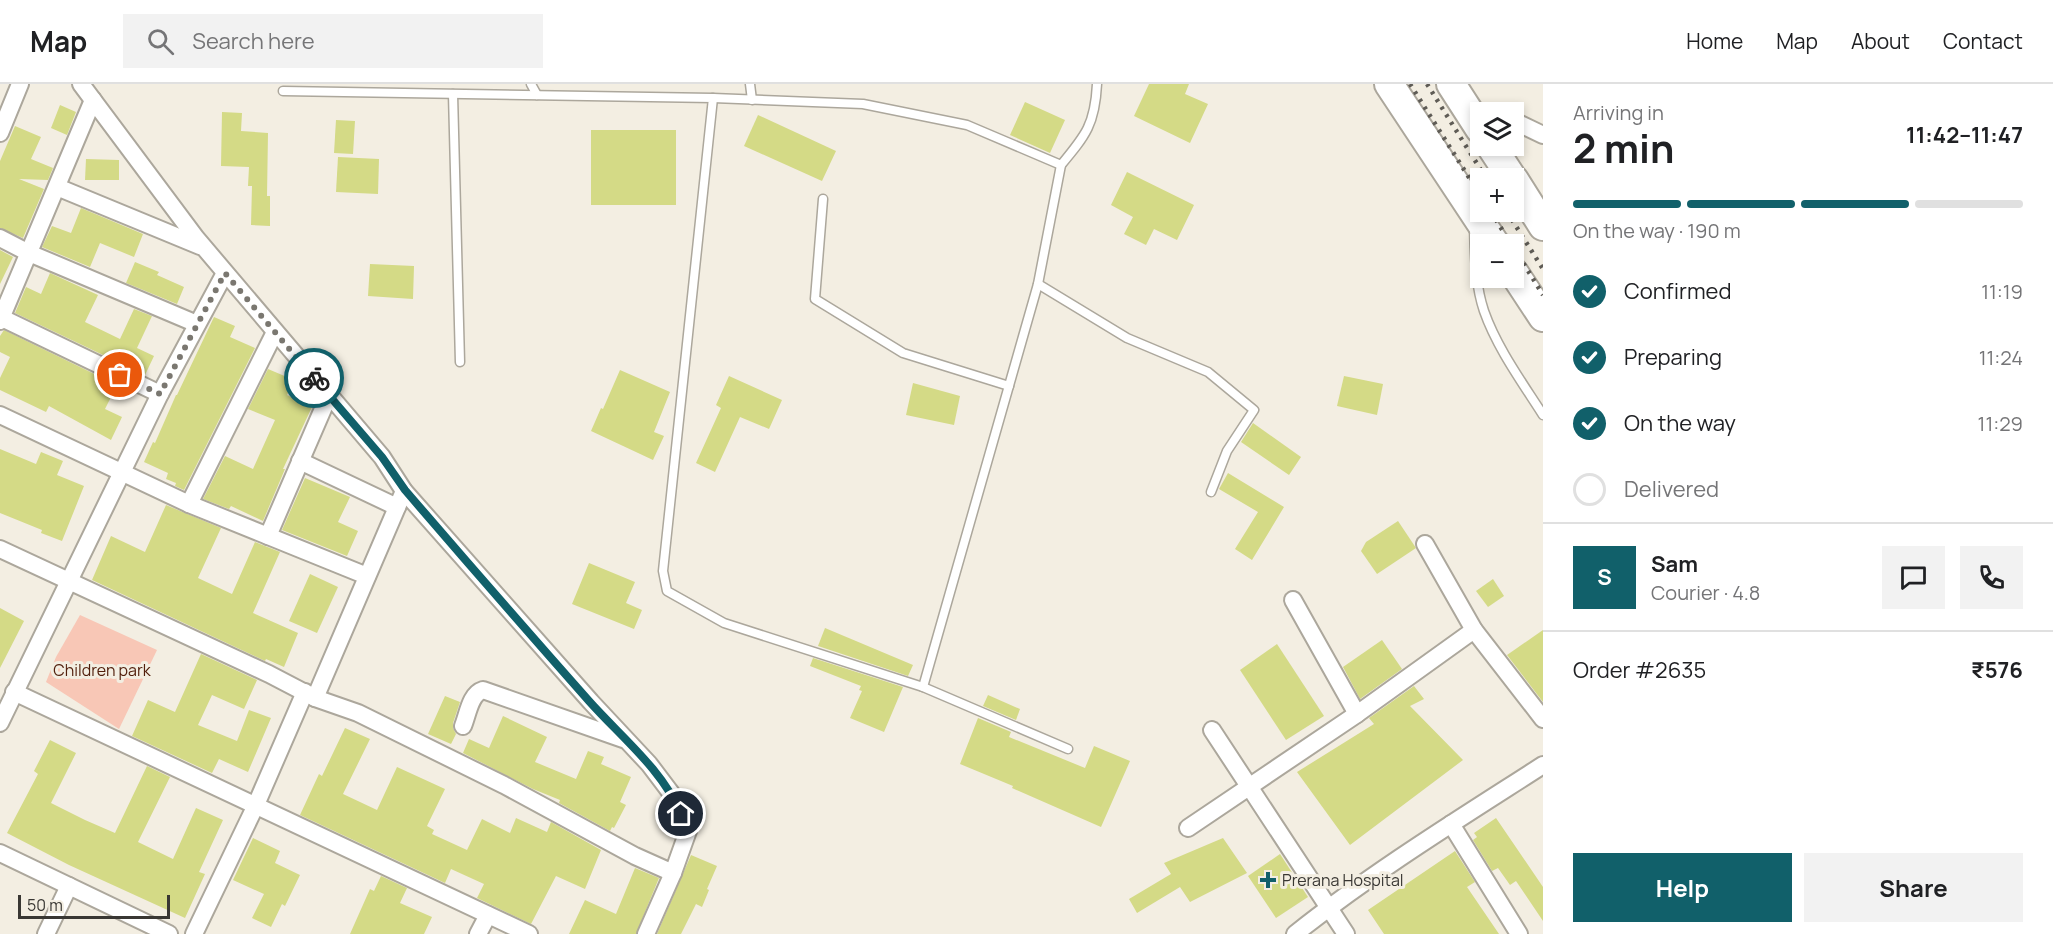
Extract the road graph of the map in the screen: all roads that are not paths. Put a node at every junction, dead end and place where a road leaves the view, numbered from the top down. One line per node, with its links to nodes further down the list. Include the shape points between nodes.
1 (20, 84): 17 (street)
2 (81, 84): 13 (street)
3 (531, 84): 11 (lane)
4 (750, 84): 14 (lane)
5 (1097, 84): 19 (lane, via 1091,120 1082,140)
6 (1389, 84): 23 (highway)
7 (1451, 84): 15 (highway)
8 (338, 88): 9 (lane); 10 (lane)
9 (283, 91)
10 (453, 94): 11 (lane); 36 (lane)
11 (537, 95): 12 (lane)
12 (713, 98): 14 (lane); 55 (lane, via 663,571 667,591 724,623)
13 (93, 100): 20 (street); 27 (street)
14 (752, 100): 19 (lane, via 863,104 967,125)
15 (1470, 109)
16 (1524, 126): 18 (street)
17 (0, 133)
18 (1543, 135)
19 (1061, 165): 30 (lane)
20 (57, 187): 27 (street); 28 (street)
21 (1524, 196): 25 (highway)
22 (823, 199): 37 (lane, via 815,299 903,352)
23 (1470, 207)
24 (1473, 222): 41 (lane, via 1476,277 1484,311 1505,355)
25 (1543, 226)
26 (0, 238): 28 (street)
27 (203, 247): 29 (street)
28 (29, 253): 33 (street); 34 (street)
29 (225, 273): 34 (street); 35 (street)
30 (1038, 284): 37 (lane); 45 (lane, via 1127,338 1208,372 1254,410 1227,450)
31 (1524, 288): 32 (highway)
32 (1543, 317)
33 (1, 319): 38 (street)
34 (197, 324): 38 (street)
35 (275, 332): 39 (street); 46 (street)
36 (460, 362)
37 (1009, 386): 55 (lane)
38 (160, 394): 43 (street)
39 (329, 395): 42 (street); 44 (street)
40 (0, 415): 43 (street)
41 (1543, 415)
42 (300, 461): 47 (street); 48 (street)
43 (122, 474): 46 (street); 52 (street)
44 (405, 490): 47 (street); 63 (street)
45 (1211, 492)
46 (189, 504): 48 (street)
47 (397, 507): 51 (street)
48 (268, 536): 51 (street)
49 (1425, 544): 54 (street)
50 (0, 549): 52 (street)
51 (367, 576): 57 (street)
52 (70, 582): 56 (street); 57 (street)
53 (1293, 600): 58 (street)
54 (1474, 630): 58 (street); 59 (street)
55 (923, 687): 64 (lane)
56 (14, 692): 60 (street); 67 (street)
57 (310, 695): 67 (street); 71 (street, via 379,723)
58 (1357, 714): 66 (street)
59 (1543, 719)
60 (0, 723)
61 (463, 726): 63 (street, via 474,696 483,690)
62 (1212, 730): 66 (street)
63 (626, 740): 71 (street, via 674,797 688,831)
64 (1068, 749)
65 (1543, 765): 68 (street)
66 (1250, 786): 69 (street); 73 (street)
67 (255, 807): 74 (street); 77 (street)
68 (1451, 824): 73 (street); 83 (street)
69 (1188, 828)
70 (0, 853): 72 (street)
71 (673, 873): 80 (street)
72 (69, 886): 75 (street); 76 (street)
73 (1329, 907): 81 (street); 82 (street)
74 (488, 915): 78 (street); 79 (street)
75 (46, 934)
76 (169, 934)
77 (194, 934)
78 (478, 934)
79 (529, 934)
80 (646, 934)
81 (1295, 934)
82 (1346, 934)
83 (1519, 934)

